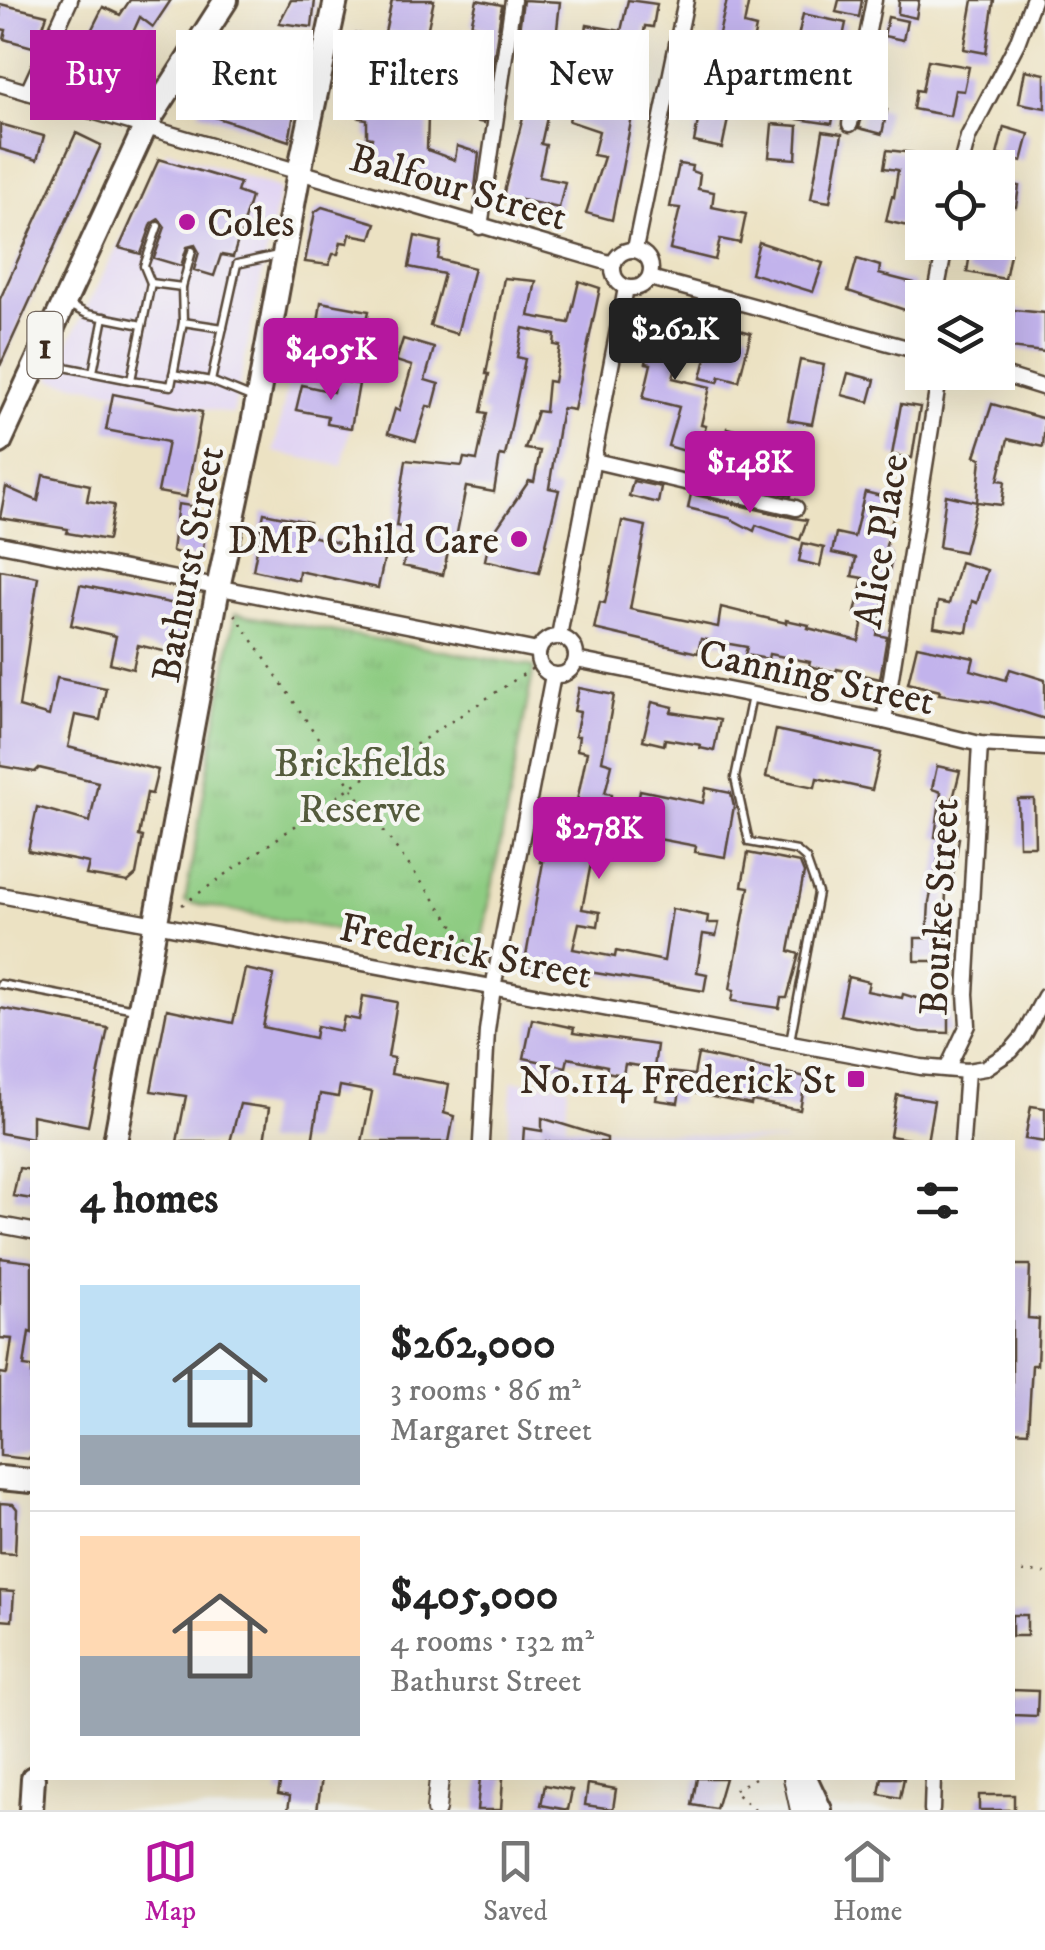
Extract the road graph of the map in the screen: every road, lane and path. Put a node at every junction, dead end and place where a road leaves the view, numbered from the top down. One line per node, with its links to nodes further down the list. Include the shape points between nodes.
1 (70, 0): 9 (street)
2 (226, 0): 10 (highway, 1)
3 (336, 0): 13 (highway, Bathurst Street)
4 (512, 0): 15 (street)
5 (686, 0): 16 (street)
6 (874, 0): 11 (street)
7 (1033, 0): 12 (street)
8 (0, 84): 9 (street, Balfour Street)
9 (28, 92): 10 (street, Balfour Street)
10 (146, 124): 13 (street, Balfour Street); 24 (highway, 1)
11 (850, 124)
12 (965, 150)
13 (299, 172): 15 (street, Balfour Street); 18 (highway, Bathurst Street)
14 (158, 226): 21 (lane, via 144,266)
15 (480, 227): 19 (street, Balfour Street)
16 (635, 250): 19 (street); 20 (street, via 650,260)
17 (192, 252): 22 (lane)
18 (284, 253): 28 (lane, via 237,264); 38 (highway, Bathurst Street)
19 (613, 264): 23 (street)
20 (650, 278): 23 (street); 29 (street)
21 (150, 283): 22 (lane); 27 (lane)
22 (182, 287): 26 (lane)
23 (626, 288): 40 (street)
24 (65, 303): 25 (lane); 30 (highway, 1)
25 (104, 317): 27 (lane); 31 (lane)
26 (183, 322): 28 (lane); 32 (lane)
27 (142, 325): 34 (lane)
28 (223, 328): 35 (lane)
29 (905, 347)
30 (38, 362): 31 (lane); 39 (highway, 1)
31 (93, 372): 34 (lane)
32 (173, 374): 34 (lane, via 171,386); 35 (lane)
33 (1015, 379): 36 (street)
34 (131, 380)
35 (211, 381): 38 (lane)
36 (1045, 388)
37 (937, 390): 51 (street, Alice Place)
38 (258, 400): 43 (highway, Bathurst Street)
39 (0, 442)
40 (595, 461): 41 (street); 45 (street)
41 (796, 508)
42 (0, 544): 43 (street)
43 (218, 588): 46 (street); 57 (highway, Bathurst Street)
44 (235, 614): 54 (path)
45 (560, 636): 46 (street); 47 (street, via 575,647)
46 (538, 651): 49 (street, via 539,663)
47 (576, 660): 49 (street, via 570,670); 50 (street, Canning Street)
48 (534, 667): 54 (path)
49 (553, 675): 60 (street)
50 (752, 696): 51 (street, Canning Street); 63 (lane, via 735,778 749,842 797,851 818,893)
51 (884, 721): 52 (street, Canning Street)
52 (980, 744): 53 (street, Canning Street); 64 (street, Bourke Street, via 968,1024)
53 (1045, 748)
54 (352, 787): 56 (path); 58 (path, via 462,938)
55 (0, 895): 57 (street, Frederick Street)
56 (182, 905)
57 (158, 925): 60 (street, Frederick Street); 62 (highway, Bathurst Street)
58 (476, 946)
59 (0, 984): 62 (lane)
60 (493, 988): 63 (street, Frederick Street); 67 (street)
61 (1045, 996): 65 (street, via 1011,1051)
62 (141, 1010): 66 (highway, Bathurst Street)
63 (790, 1042): 64 (street, Frederick Street)
64 (947, 1069): 65 (street, Frederick Street)
65 (967, 1071): 68 (street, Bourke Street)
66 (115, 1140)
67 (481, 1140)
68 (962, 1140)
69 (0, 1225): 70 (street)
70 (30, 1231)
71 (0, 1478): 72 (highway)
72 (30, 1481)
73 (1015, 1571): 74 (path)
74 (1045, 1573)
75 (34, 1780): 81 (highway)
76 (438, 1780): 82 (street)
77 (751, 1780): 83 (path, via 733,1791)
78 (794, 1780): 84 (street)
79 (806, 1780): 85 (highway)
80 (933, 1780): 86 (street)
81 (31, 1810)
82 (436, 1810)
83 (755, 1810)
84 (800, 1810)
85 (820, 1810)
86 (932, 1810)

